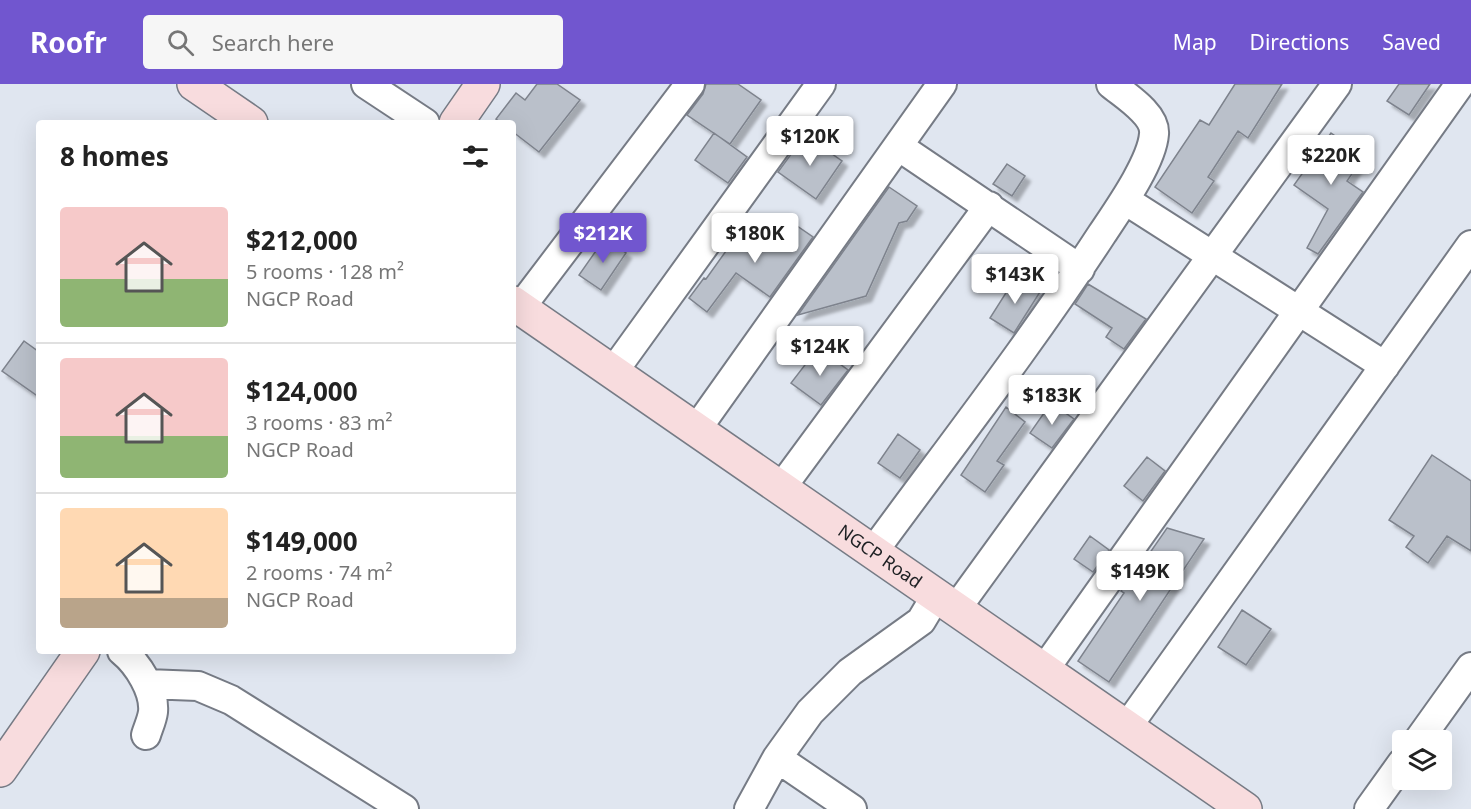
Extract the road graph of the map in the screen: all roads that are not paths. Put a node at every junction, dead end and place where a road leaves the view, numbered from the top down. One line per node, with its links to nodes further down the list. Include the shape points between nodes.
1 (194, 84): 10 (main road)
2 (366, 84): 11 (street)
3 (483, 84): 12 (main road)
4 (690, 84): 19 (street)
5 (821, 84): 22 (street)
6 (942, 84): 13 (street)
7 (1111, 84): 14 (street, via 1151,120 1154,133)
8 (1337, 84): 17 (street)
9 (1460, 84): 20 (street)
10 (247, 120)
11 (420, 120)
12 (458, 120)
13 (898, 146): 15 (street); 23 (street)
14 (1125, 200): 17 (street); 18 (street)
15 (989, 206): 18 (street); 24 (street)
16 (1471, 245): 21 (street)
17 (1211, 254): 20 (street); 26 (street, via 1138,360)
18 (1080, 269): 25 (street)
19 (517, 305): 22 (main road, NGCP Road)
20 (1301, 310): 21 (street); 30 (street)
21 (1385, 366): 32 (street)
22 (613, 372): 23 (main road, NGCP Road)
23 (696, 430): 24 (main road, NGCP Road)
24 (781, 488): 25 (main road, NGCP Road)
25 (873, 552): 26 (main road, NGCP Road)
26 (946, 602): 30 (main road, NGCP Road); 35 (street, via 850,672 810,712)
27 (81, 654): 36 (main road)
28 (125, 654): 31 (street)
29 (1471, 667): 33 (street)
30 (1044, 670): 32 (main road, NGCP Road)
31 (147, 684): 34 (street, via 153,711); 38 (street, via 198,686 231,700)
32 (1127, 727): 41 (main road, NGCP Road)
33 (1426, 730)
34 (146, 735)
35 (777, 758): 39 (street); 40 (street)
36 (0, 770)
37 (1392, 777): 42 (street)
38 (404, 809)
39 (749, 809)
40 (852, 809)
41 (1245, 809)
42 (1369, 809)

